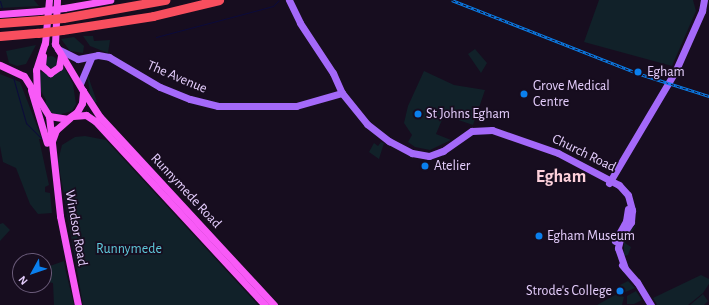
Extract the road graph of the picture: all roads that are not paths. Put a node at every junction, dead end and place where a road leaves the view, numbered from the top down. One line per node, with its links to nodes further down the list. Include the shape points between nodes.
1 (49, 0): 14 (main road)
2 (57, 0): 15 (main road)
3 (110, 0): 10 (main road, bridge)
4 (165, 0): 10 (highway, bridge, via 63,18)
5 (219, 0): 13 (highway, bridge, via 153,16 62,30)
6 (290, 0): 21 (main road, via 300,23 333,73)
7 (700, 0): 11 (main road)
8 (704, 0): 11 (main road)
9 (0, 14): 10 (main road)
10 (40, 15): 12 (highway)
11 (700, 15): 26 (main road, via 676,70)
12 (0, 23)
13 (0, 36)
14 (44, 46): 16 (main road, via 42,66 50,73 59,67); 22 (main road, via 36,70)
15 (56, 46): 16 (main road, Runnymede Road); 17 (main road, The Avenue, via 78,59)
16 (61, 56): 20 (main road, Runnymede Road)
17 (91, 58): 20 (main road); 21 (main road, The Avenue, via 98,55 109,58 160,87 195,101 218,106 296,106)
18 (0, 64): 19 (main road, via 21,74)
19 (30, 85): 22 (main road); 25 (main road)
20 (81, 88): 24 (main road, via 80,109); 29 (main road, Runnymede Road, via 100,117)
21 (342, 93): 26 (main road, Church Road, via 378,134 412,153 424,156 437,154 467,135 486,132 571,162)
22 (37, 95): 23 (main road)
23 (49, 116): 24 (main road, Runnymede Road, via 61,120); 25 (main road, Windsor Road)
24 (72, 117): 25 (main road, Windsor Road, via 54,134); 28 (main road, Runnymede Road, via 86,115 95,120)
25 (51, 152): 27 (main road, Windsor Road)
26 (612, 183): 30 (main road, Church Road, via 628,195 632,210 631,222 620,239 616,253)
27 (78, 305)
28 (265, 305)
29 (274, 305)
30 (652, 305)

